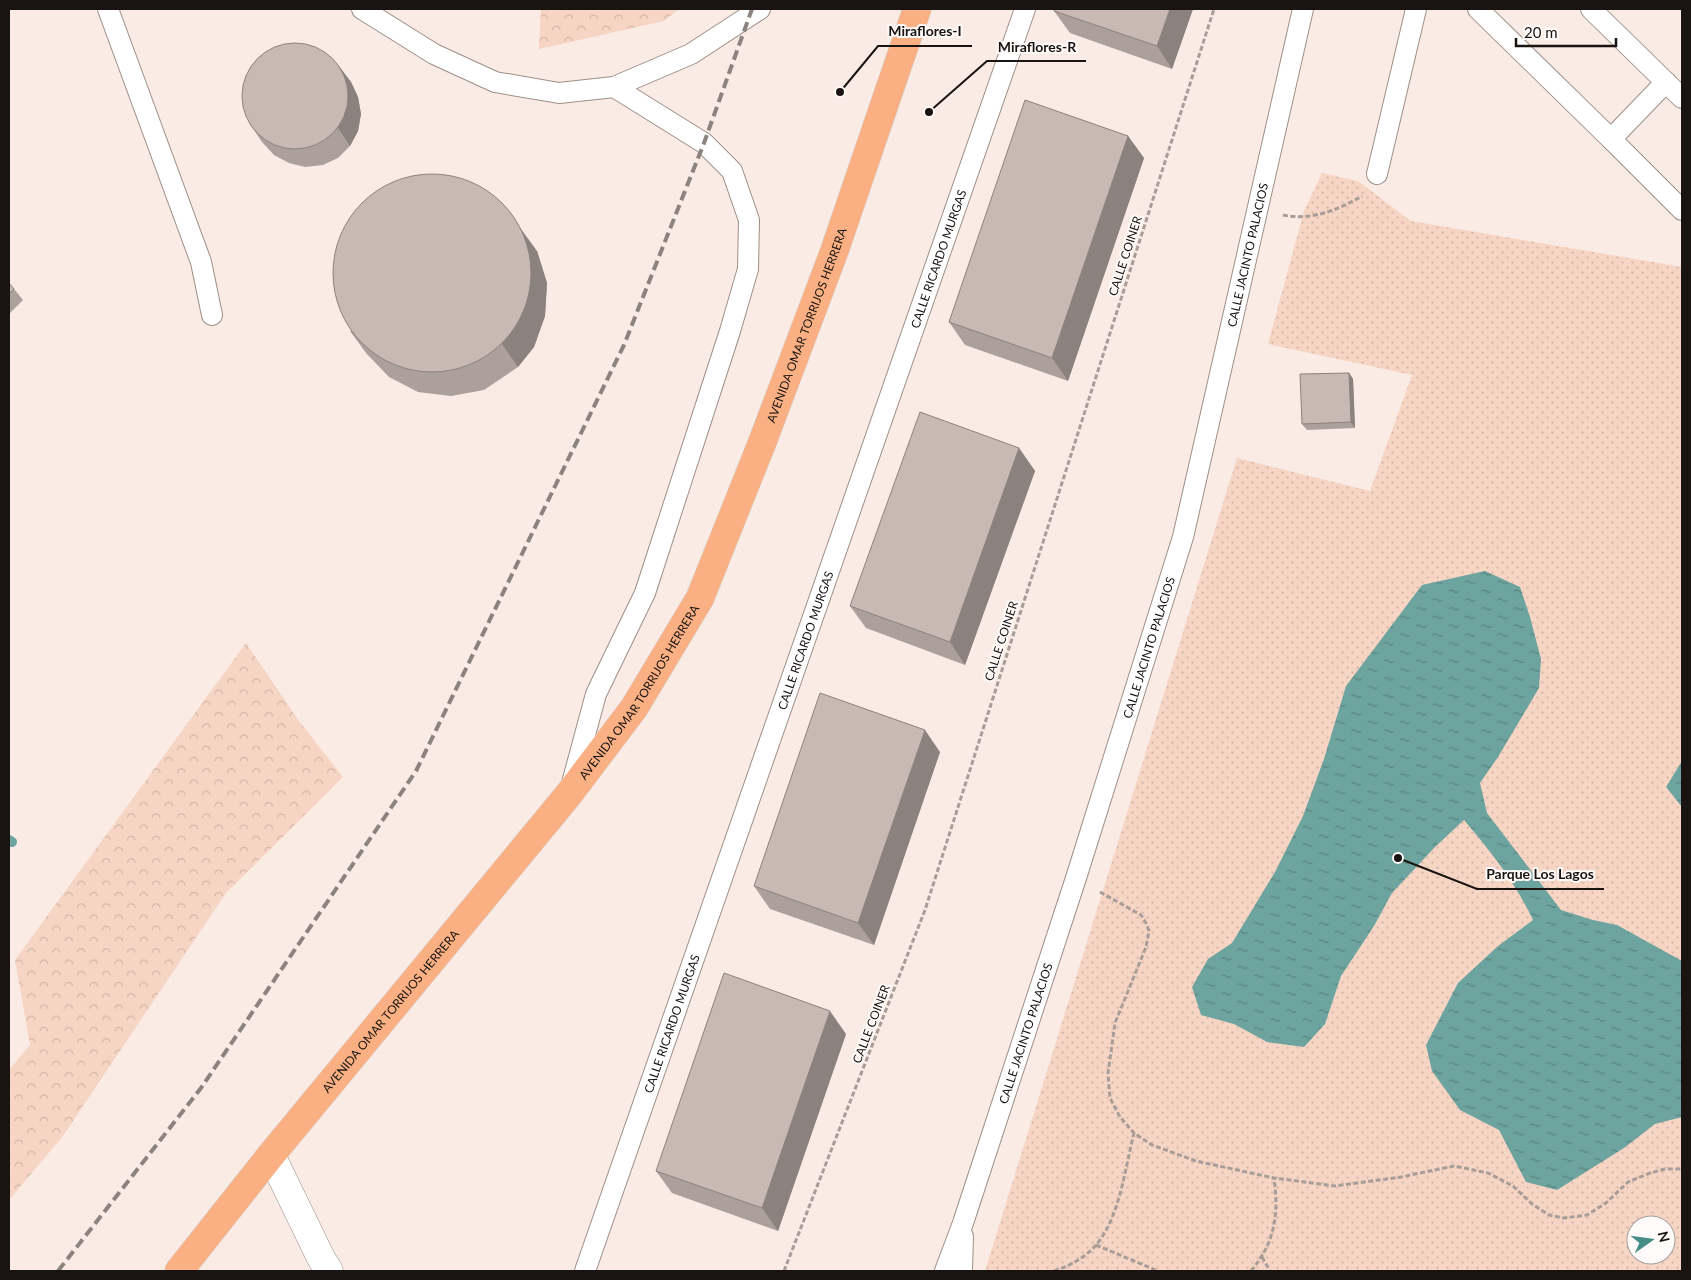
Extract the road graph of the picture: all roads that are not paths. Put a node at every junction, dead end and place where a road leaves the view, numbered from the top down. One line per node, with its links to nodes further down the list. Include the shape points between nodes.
1 (108, 9): 16 (lane, via 201,262)
2 (362, 9): 11 (lane, via 434,54 496,82 559,93)
3 (760, 9): 11 (lane, via 691,54)
4 (917, 9): 17 (main road, AVENIDA OMAR TORRIJOS HERRERA, via 834,252 700,598 634,708)
5 (1024, 9): 22 (lane, CALLE RICARDO MURGAS)
6 (1303, 9): 19 (lane, CALLE JACINTO PALACIOS, via 1183,537)
7 (1416, 9): 14 (lane)
8 (1478, 9): 13 (lane)
9 (1591, 9): 10 (lane)
10 (1666, 82): 12 (lane); 13 (lane)
11 (614, 88): 17 (lane, via 704,143 732,171 749,220 748,269 645,593 596,694)
12 (1682, 98)
13 (1612, 139): 15 (lane)
14 (1377, 174)
15 (1682, 210)
16 (212, 315)
17 (570, 794): 18 (main road, AVENIDA OMAR TORRIJOS HERRERA)
18 (271, 1155): 20 (main road, AVENIDA OMAR TORRIJOS HERRERA); 21 (street)
19 (963, 1223): 23 (lane, CALLE JACINTO PALACIOS); 24 (lane)
20 (180, 1271)
21 (329, 1271)
22 (585, 1271)
23 (945, 1271)
24 (962, 1271)

